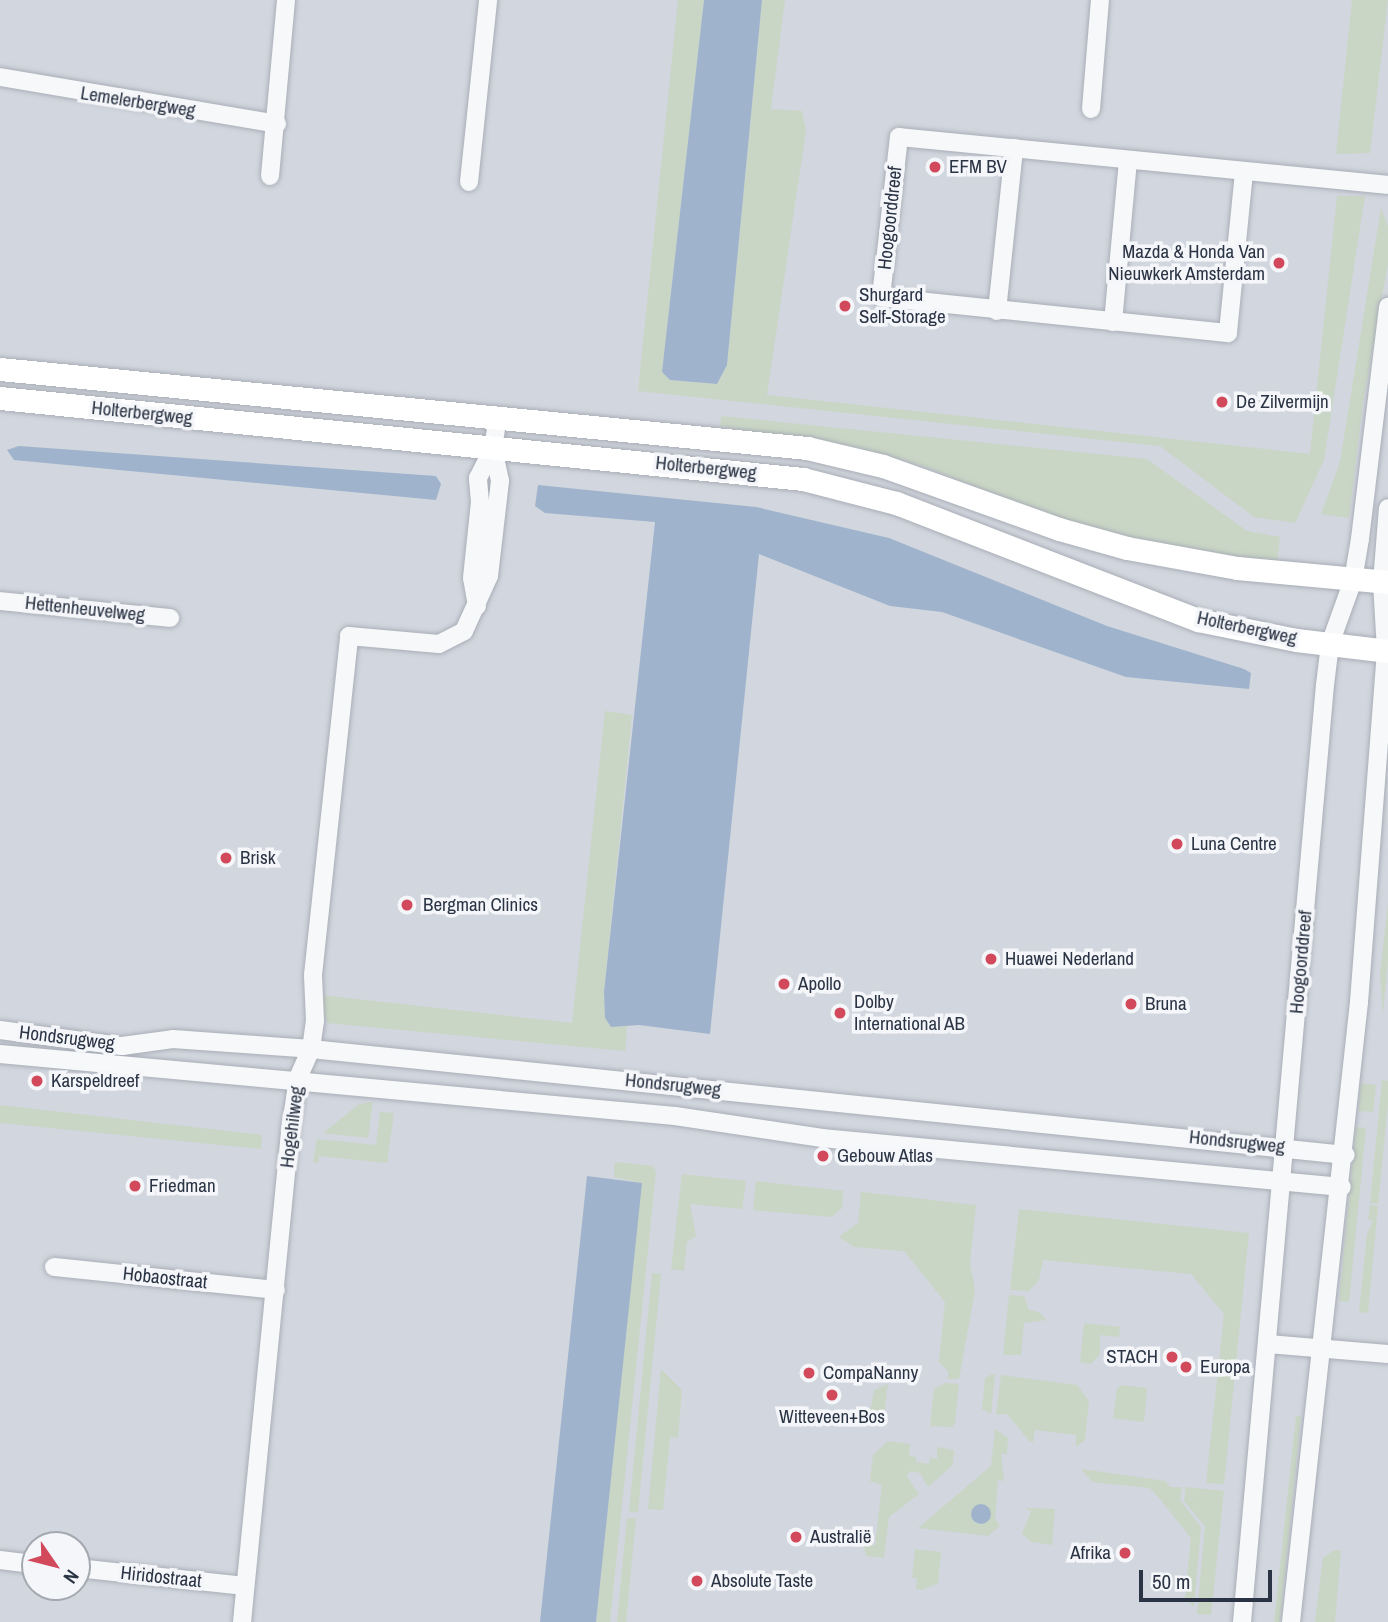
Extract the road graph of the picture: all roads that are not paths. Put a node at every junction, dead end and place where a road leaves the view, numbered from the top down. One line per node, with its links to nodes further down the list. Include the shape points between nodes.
1 (286, 0): 6 (street)
2 (488, 0): 11 (street)
3 (1100, 0): 5 (street)
4 (0, 77): 6 (street, Lemelerbergweg)
5 (1091, 109)
6 (277, 124): 10 (street)
7 (1014, 148): 8 (street, Hoogoorddreef); 14 (street); 14 (street, Hoogoorddreef, via 899,136 881,297)
8 (1128, 161): 9 (street, Hoogoorddreef); 15 (street)
9 (1244, 172): 12 (street, Hoogoorddreef); 15 (street, Hoogoorddreef, via 1228,333)
10 (270, 176)
11 (469, 181)
12 (1388, 185)
13 (1388, 307): 21 (street, Hoogoorddreef)
14 (997, 311): 15 (street, Hoogoorddreef)
15 (1113, 323)
16 (0, 369): 18 (main road, Holterbergweg)
17 (0, 398): 19 (main road, Holterbergweg)
18 (498, 418): 19 (street); 21 (main road, Holterbergweg, via 807,448 895,469 1059,529 1127,548 1237,568)
19 (493, 448): 25 (main road, Holterbergweg, via 736,470 832,484 930,516 1198,620); 28 (street, Hogehilweg, via 500,481 489,576 464,631 439,644 349,636 313,975)
20 (1388, 508): 22 (street)
21 (1353, 580): 22 (main road, Holterbergweg); 25 (street, Hoogoorddreef)
22 (1385, 582): 26 (street)
23 (0, 601): 24 (street, Hettenheuvelweg)
24 (170, 618)
25 (1330, 644): 26 (main road, Holterbergweg); 31 (street, Hoogoorddreef)
26 (1387, 650): 32 (street)
27 (0, 1030): 28 (street, Hondsrugweg, via 122,1046 173,1039)
28 (311, 1049): 30 (street, Hogehilweg); 31 (street, Hondsrugweg)
29 (0, 1054): 30 (street, Hondsrugweg)
30 (298, 1078): 33 (street, Hondsrugweg, via 675,1116 822,1138); 36 (street, Hogehilweg)
31 (1287, 1147): 32 (street, Hondsrugweg); 33 (street, Hoogoorddreef)
32 (1346, 1155): 34 (street)
33 (1283, 1181): 34 (street, Hondsrugweg); 37 (street, Hoogoorddreef)
34 (1342, 1187): 38 (street)
35 (54, 1267): 36 (street, Hobaostraat)
36 (276, 1290): 43 (street, Hogehilweg)
37 (1268, 1344): 38 (street); 45 (street, Hoogoorddreef)
38 (1324, 1350): 39 (street); 46 (street)
39 (1388, 1354)
40 (0, 1560): 41 (street)
41 (21, 1562)
42 (91, 1570): 43 (street, Hiridostraat)
43 (244, 1586): 44 (street, Hogehilweg)
44 (242, 1622)
45 (1242, 1622)
46 (1291, 1622)

